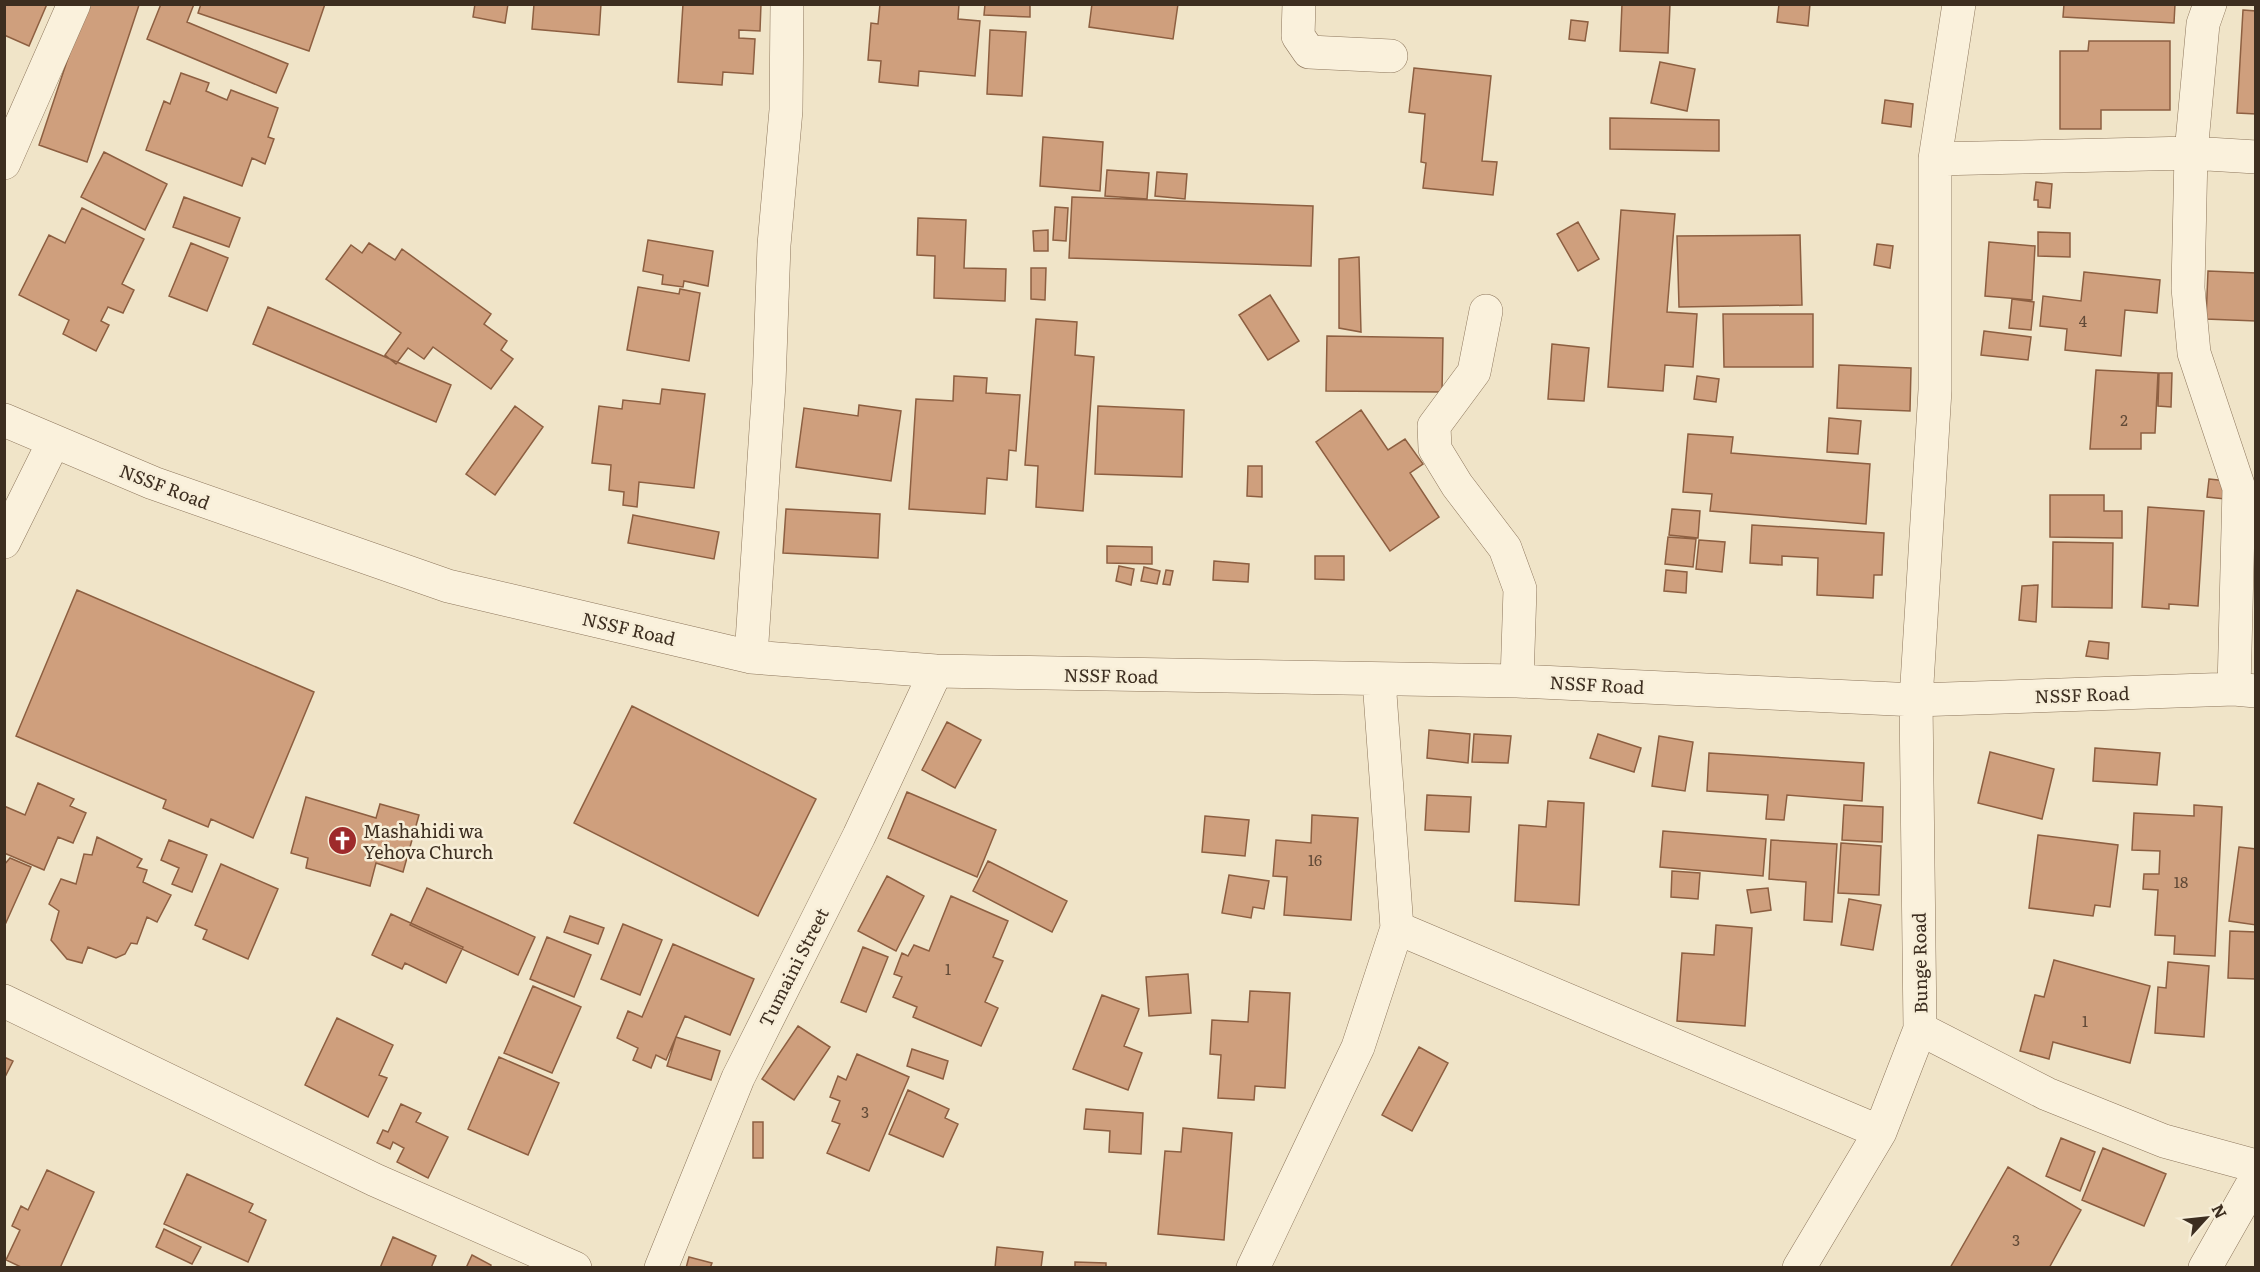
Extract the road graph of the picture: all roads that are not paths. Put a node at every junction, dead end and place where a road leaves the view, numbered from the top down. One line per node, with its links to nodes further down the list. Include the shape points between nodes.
1 (74, 4): 10 (street)
2 (787, 4): 15 (street, via 786,110 774,245)
3 (1299, 4): 6 (street, via 1298,36 1309,52)
4 (1959, 4): 9 (street, Bunge Road)
5 (2210, 4): 7 (street, via 2203,24)
6 (1391, 56)
7 (2191, 153): 8 (street); 9 (street); 19 (street, via 2187,288 2194,353 2239,488)
8 (2256, 157)
9 (1935, 159): 20 (street, Bunge Road, via 1935,390)
10 (4, 163)
11 (1486, 311): 18 (street, via 1474,372 1434,426 1435,449 1505,548 1520,589)
12 (4, 420): 13 (street, NSSF Road)
13 (54, 441): 14 (street); 15 (street, NSSF Road, via 153,483 448,586)
14 (4, 542)
15 (751, 657): 16 (street, NSSF Road)
16 (936, 671): 17 (street, NSSF Road); 28 (street, Tumaini Street, via 738,1078)
17 (1380, 680): 18 (street, NSSF Road); 21 (street)
18 (1517, 681): 20 (street, NSSF Road)
19 (2245, 690): 20 (street, NSSF Road)
20 (1916, 700): 23 (street, Bunge Road)
21 (1397, 928): 24 (street); 29 (street, via 1358,1047)
22 (4, 1001): 27 (street, via 375,1180)
23 (1920, 1029): 24 (street, Bunge Road); 25 (street, via 2047,1094 2164,1142)
24 (1880, 1132): 30 (street, Bunge Road)
25 (2256, 1167)
26 (2256, 1178): 31 (street)
27 (574, 1268)
28 (661, 1268)
29 (1253, 1268)
30 (1799, 1268)
31 (2205, 1268)

